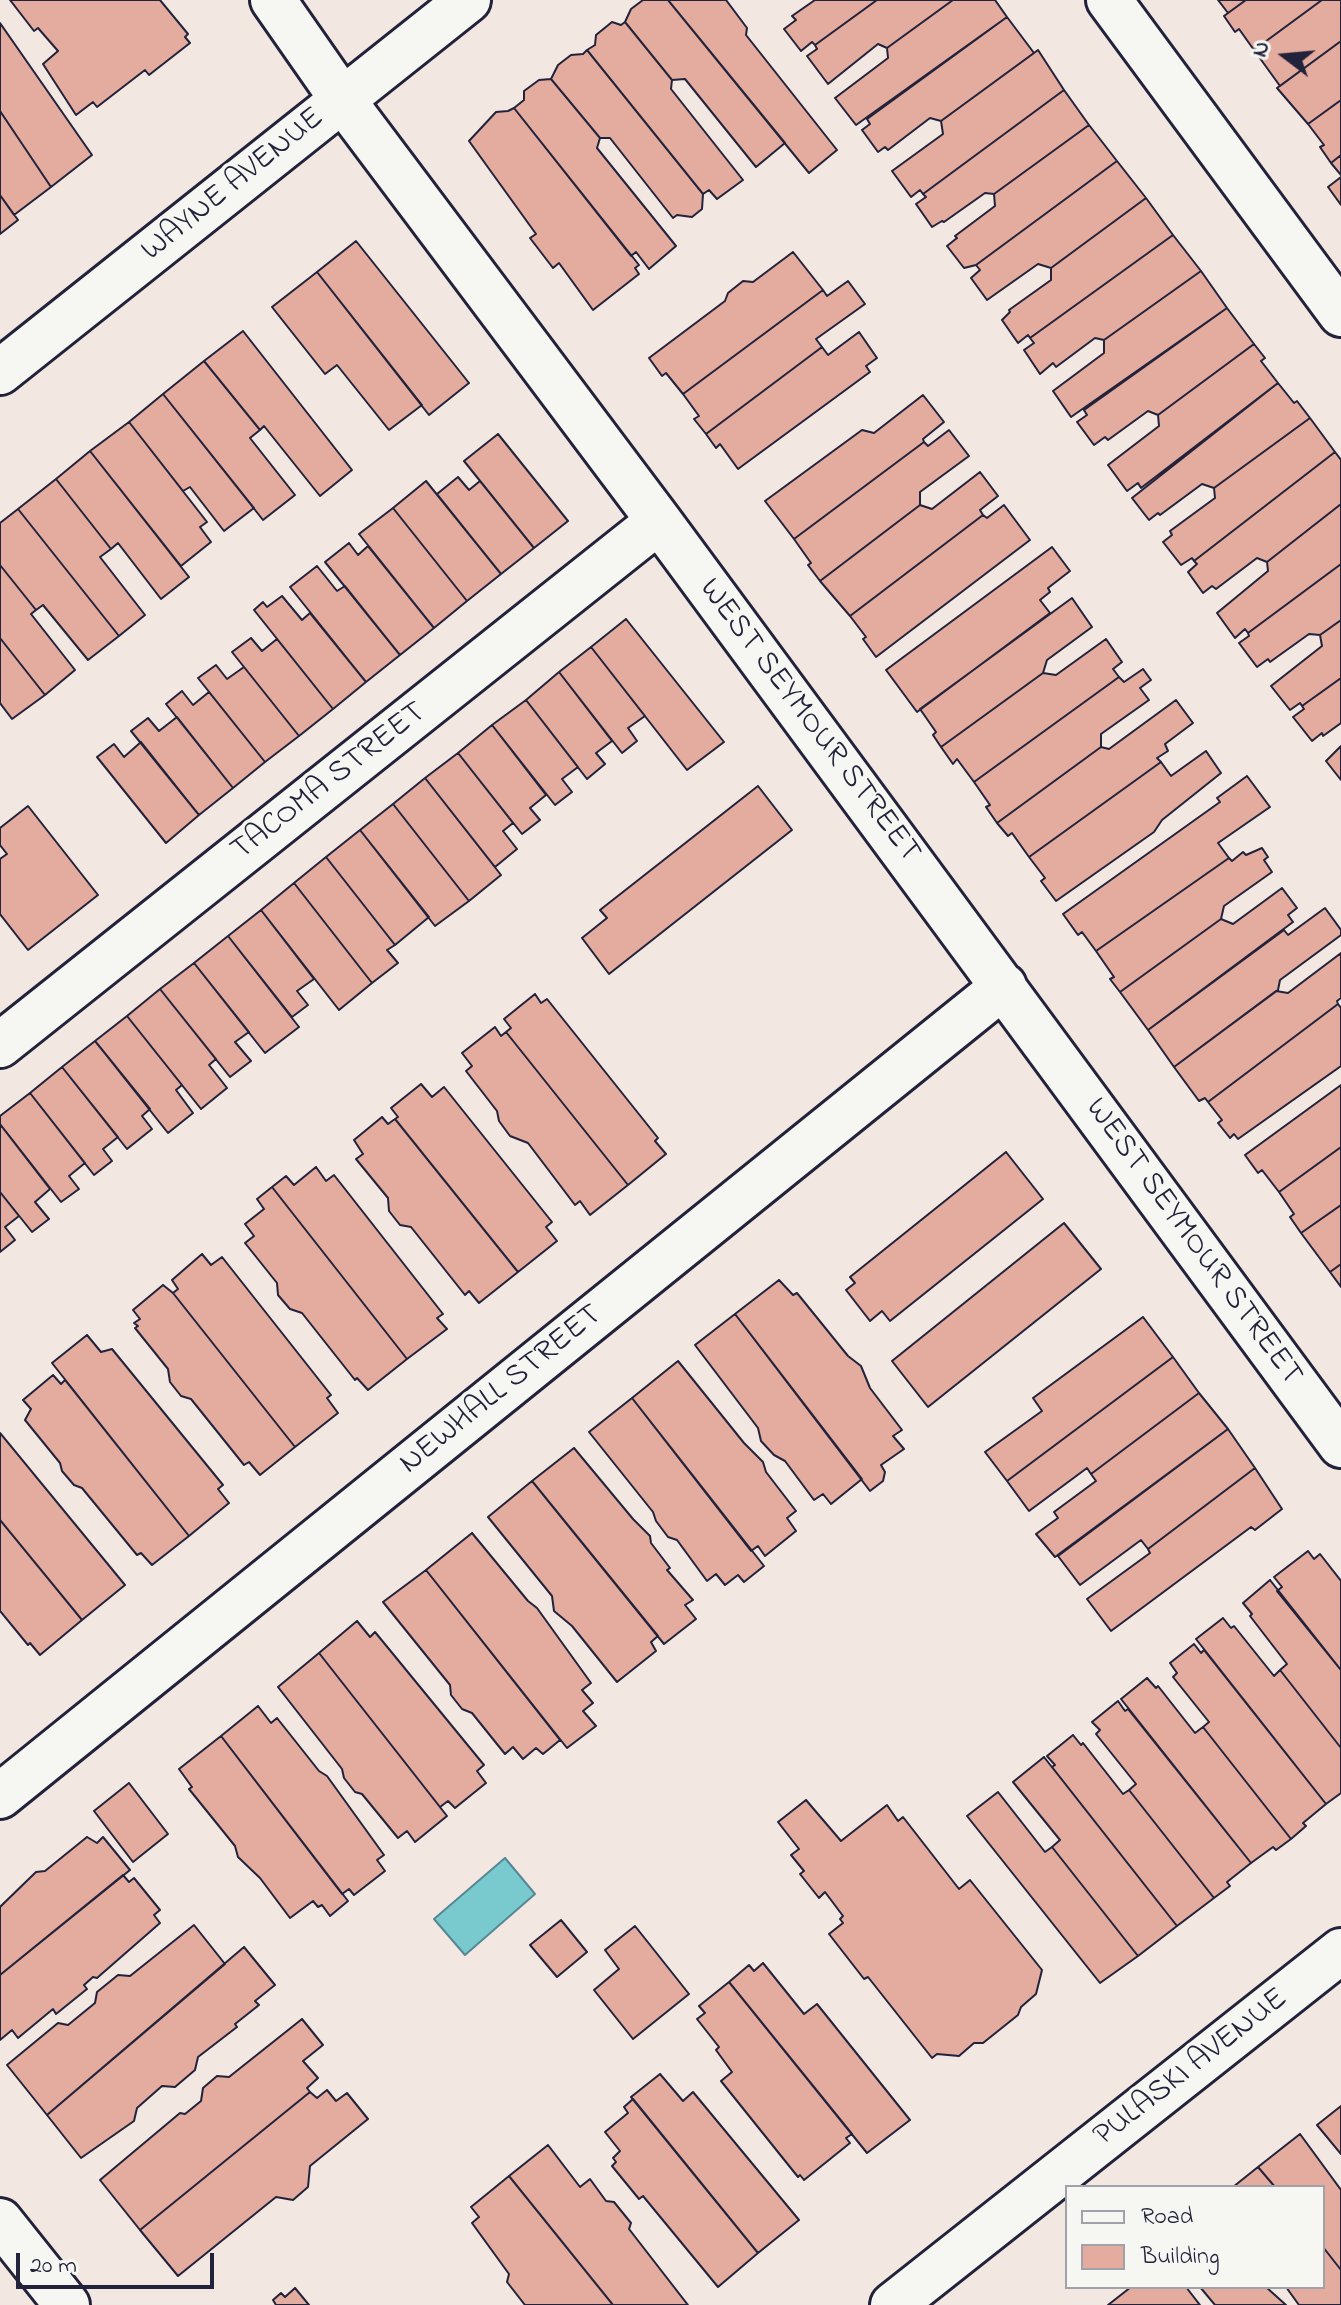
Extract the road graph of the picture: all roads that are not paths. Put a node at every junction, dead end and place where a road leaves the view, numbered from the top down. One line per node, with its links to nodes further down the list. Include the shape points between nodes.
1 (273, 0): 4 (street, WEST SEYMOUR STREET)
2 (468, 0): 4 (street, WAYNE AVENUE)
3 (1109, 0): 5 (street)
4 (342, 99): 6 (street, WAYNE AVENUE); 7 (street, WEST SEYMOUR STREET)
5 (1341, 314)
6 (0, 372)
7 (659, 521): 8 (street, WEST SEYMOUR STREET); 9 (street, TACOMA STREET)
8 (1004, 986): 10 (street, WEST SEYMOUR STREET); 11 (street, NEWHALL STREET)
9 (0, 1045)
10 (1341, 1445)
11 (0, 1796)
12 (1341, 1951): 15 (street, PULASKI AVENUE)
13 (0, 2221): 14 (street)
14 (67, 2305)
15 (893, 2305)

